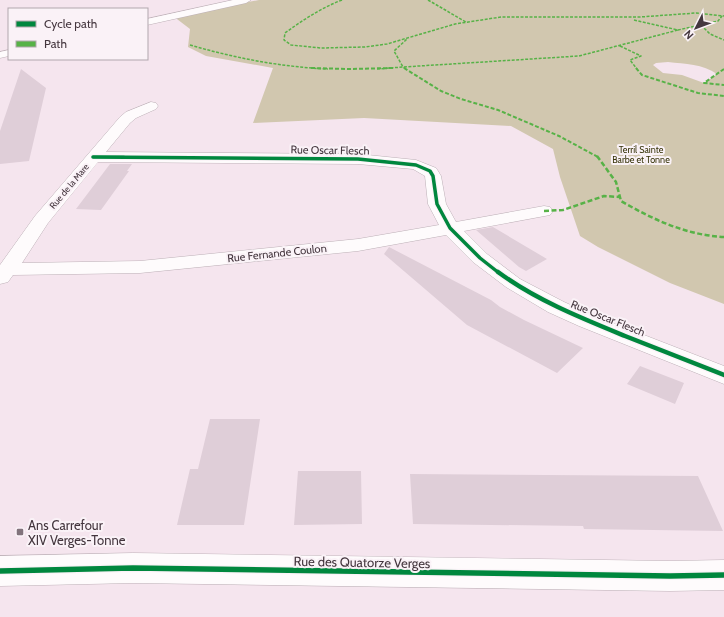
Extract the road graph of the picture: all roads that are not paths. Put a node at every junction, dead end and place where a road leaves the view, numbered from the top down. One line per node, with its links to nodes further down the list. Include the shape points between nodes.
1 (246, 0): 2 (street)
2 (148, 22)
3 (151, 106): 4 (street, Rue de la Mare, via 125,120)
4 (93, 157): 6 (street, Rue Oscar Flesch, via 358,159 416,164 430,171 433,176 437,204); 7 (street, Rue de la Mare, via 41,220)
5 (544, 211): 6 (street, Rue Fernande Coulon)
6 (450, 228): 7 (street, Rue Fernande Coulon, via 358,245 140,267); 8 (street, Rue Oscar Flesch, via 497,272 531,294 587,321)
7 (3, 275)
8 (724, 374)
9 (0, 571): 10 (street, Rue des Quatorze Verges, via 133,568)
10 (724, 575)

